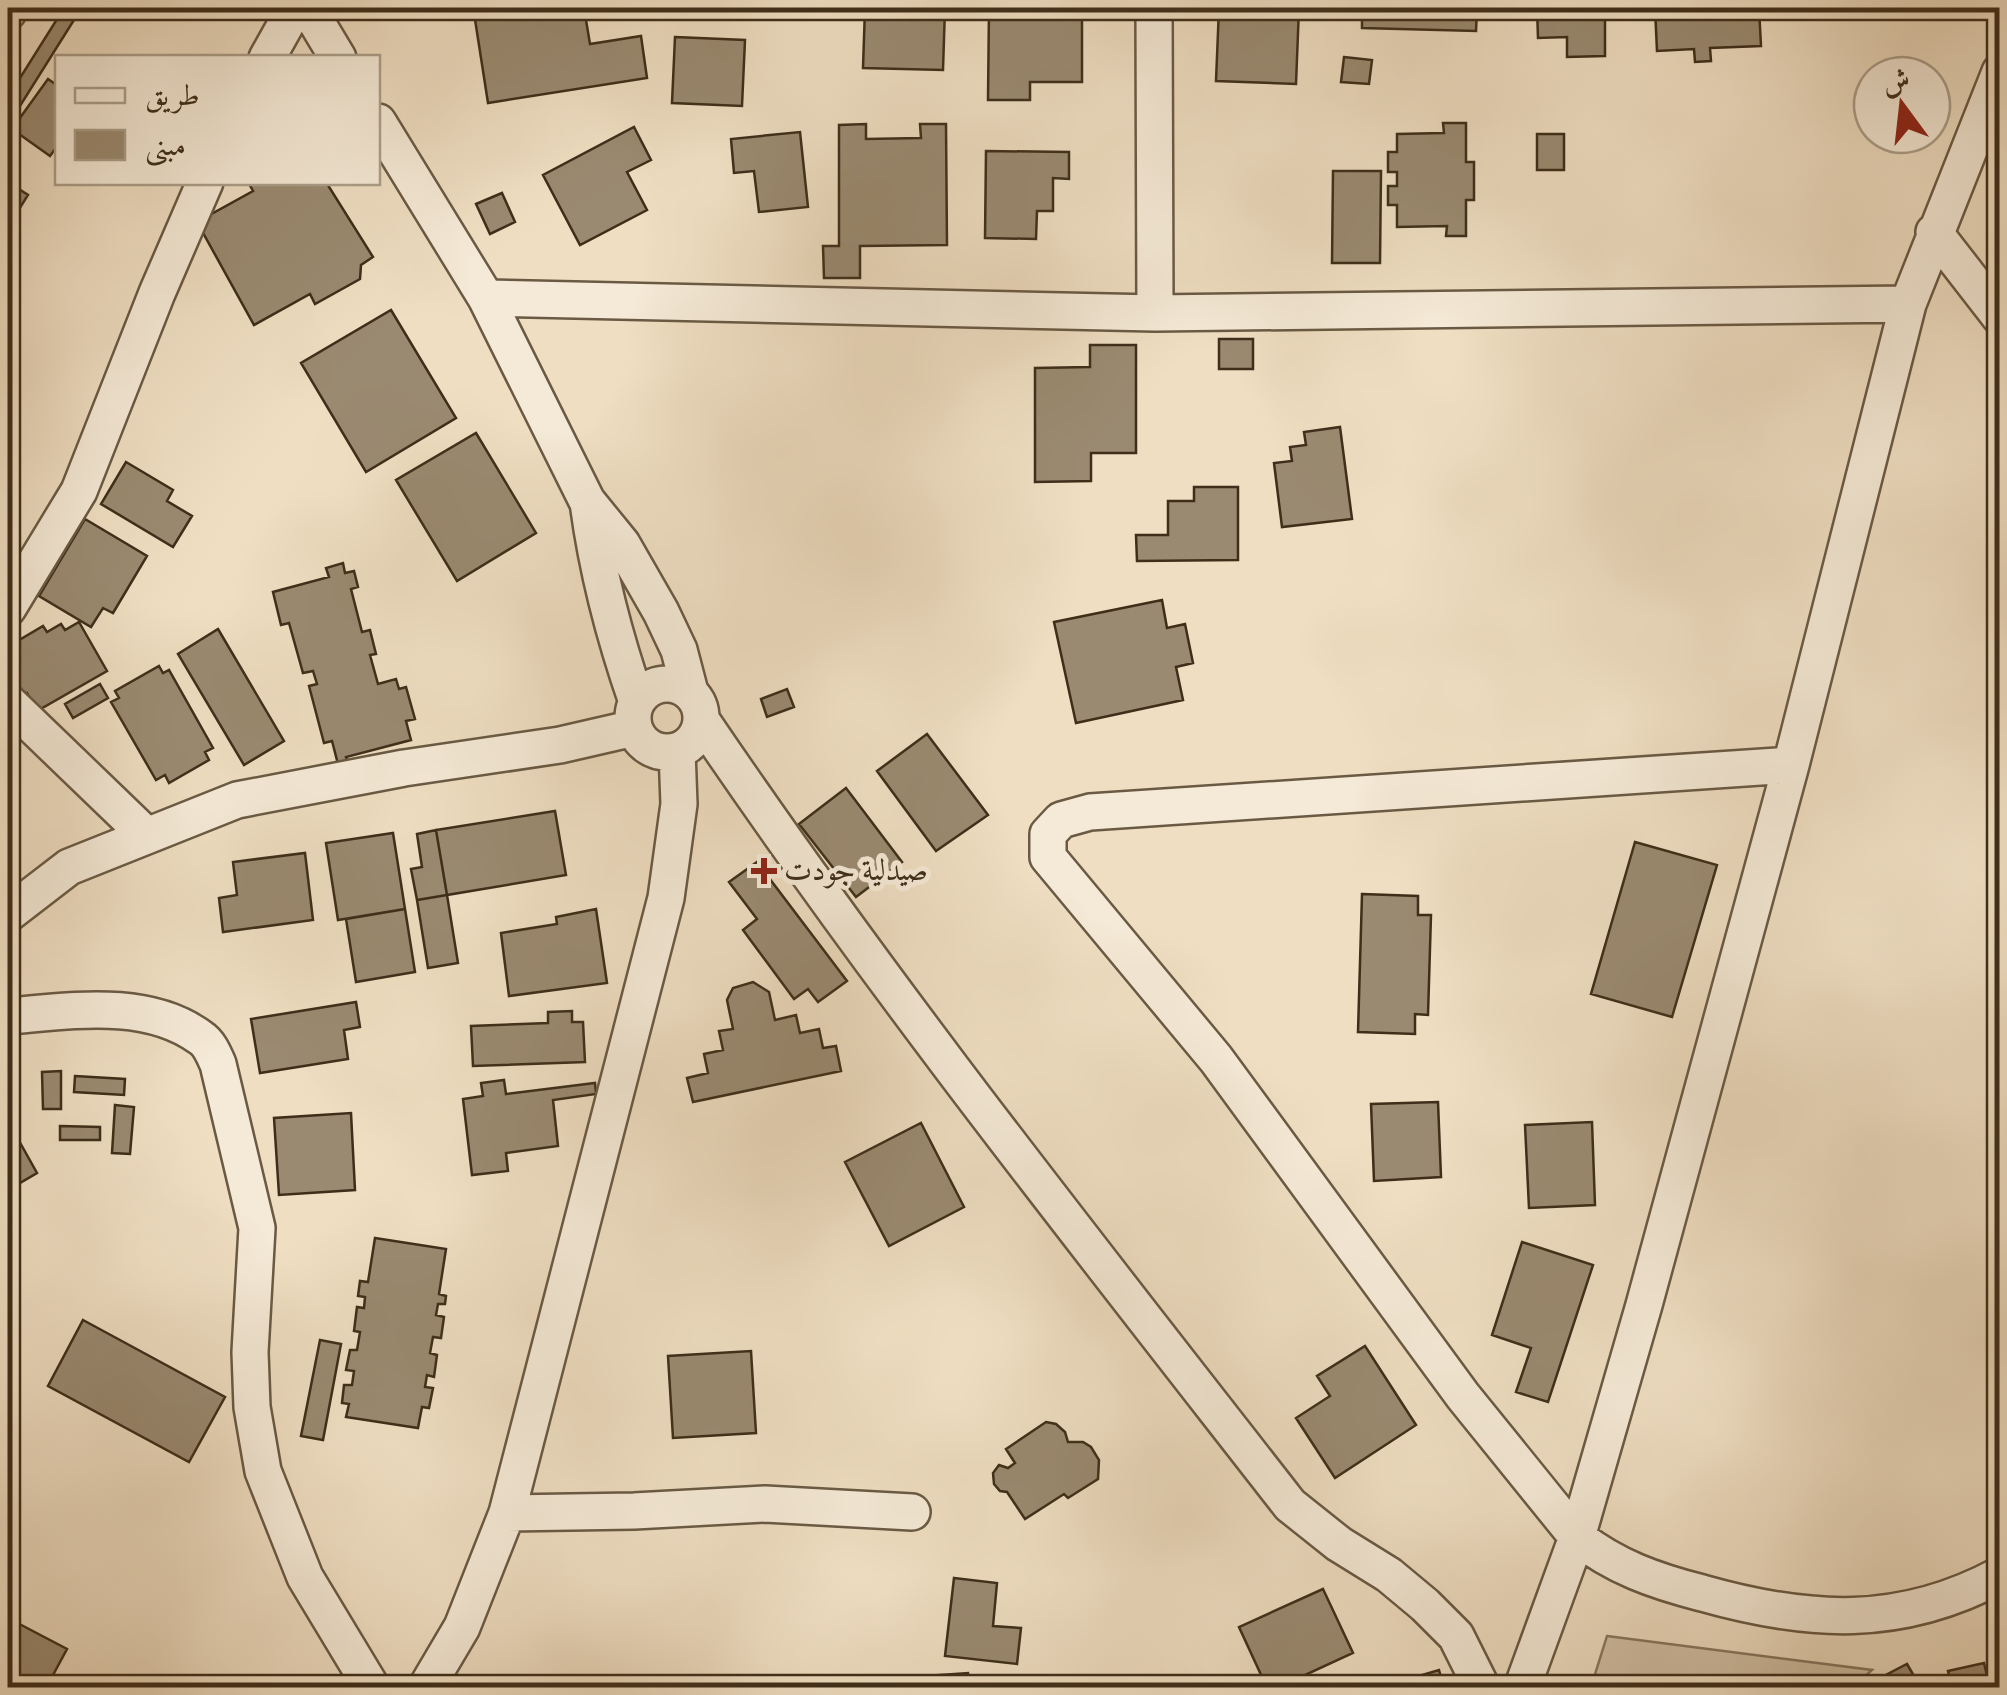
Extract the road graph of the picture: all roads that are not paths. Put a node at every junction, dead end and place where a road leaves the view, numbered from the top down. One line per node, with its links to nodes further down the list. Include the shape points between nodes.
1 (295, 8): 4 (street)
2 (308, 8): 5 (street)
3 (1154, 8): 12 (street)
4 (269, 55)
5 (336, 55)
6 (2000, 72): 9 (street)
7 (380, 125): 10 (street)
8 (204, 185): 15 (street, via 79,491)
9 (1934, 232): 11 (street); 13 (street)
10 (486, 298): 12 (street); 14 (street)
11 (1908, 304): 12 (street); 20 (street)
12 (1156, 313)
13 (2000, 317)
14 (588, 501): 17 (street, via 661,612); 18 (street)
15 (8, 608)
16 (8, 702): 21 (street)
17 (696, 706): 18 (street, via 670,684 657,685); 19 (street, via 698,734); 30 (street, via 758,803 940,1050 1290,1505 1426,1605 1456,1636)
18 (635, 715): 19 (street, via 651,748); 21 (street, via 560,745 236,800)
19 (678, 751): 24 (street, via 679,804 666,898)
20 (1792, 765): 26 (street); 26 (street, via 1090,812 1061,820 1048,834 1048,857 1216,1059 1463,1396)
21 (146, 835): 22 (street, via 70,867)
22 (8, 914)
23 (8, 1016): 28 (street, via 158,1015 205,1039 226,1091 256,1228 250,1352 263,1471 305,1577)
24 (506, 1512): 25 (street, via 765,1504); 29 (street, via 462,1627)
25 (912, 1512)
26 (1577, 1536): 27 (street, via 1598,1554 1655,1580 1792,1614 1856,1617 1910,1610); 31 (street)
27 (2000, 1575)
28 (372, 1688)
29 (426, 1688)
30 (1482, 1688)
31 (1522, 1688)

